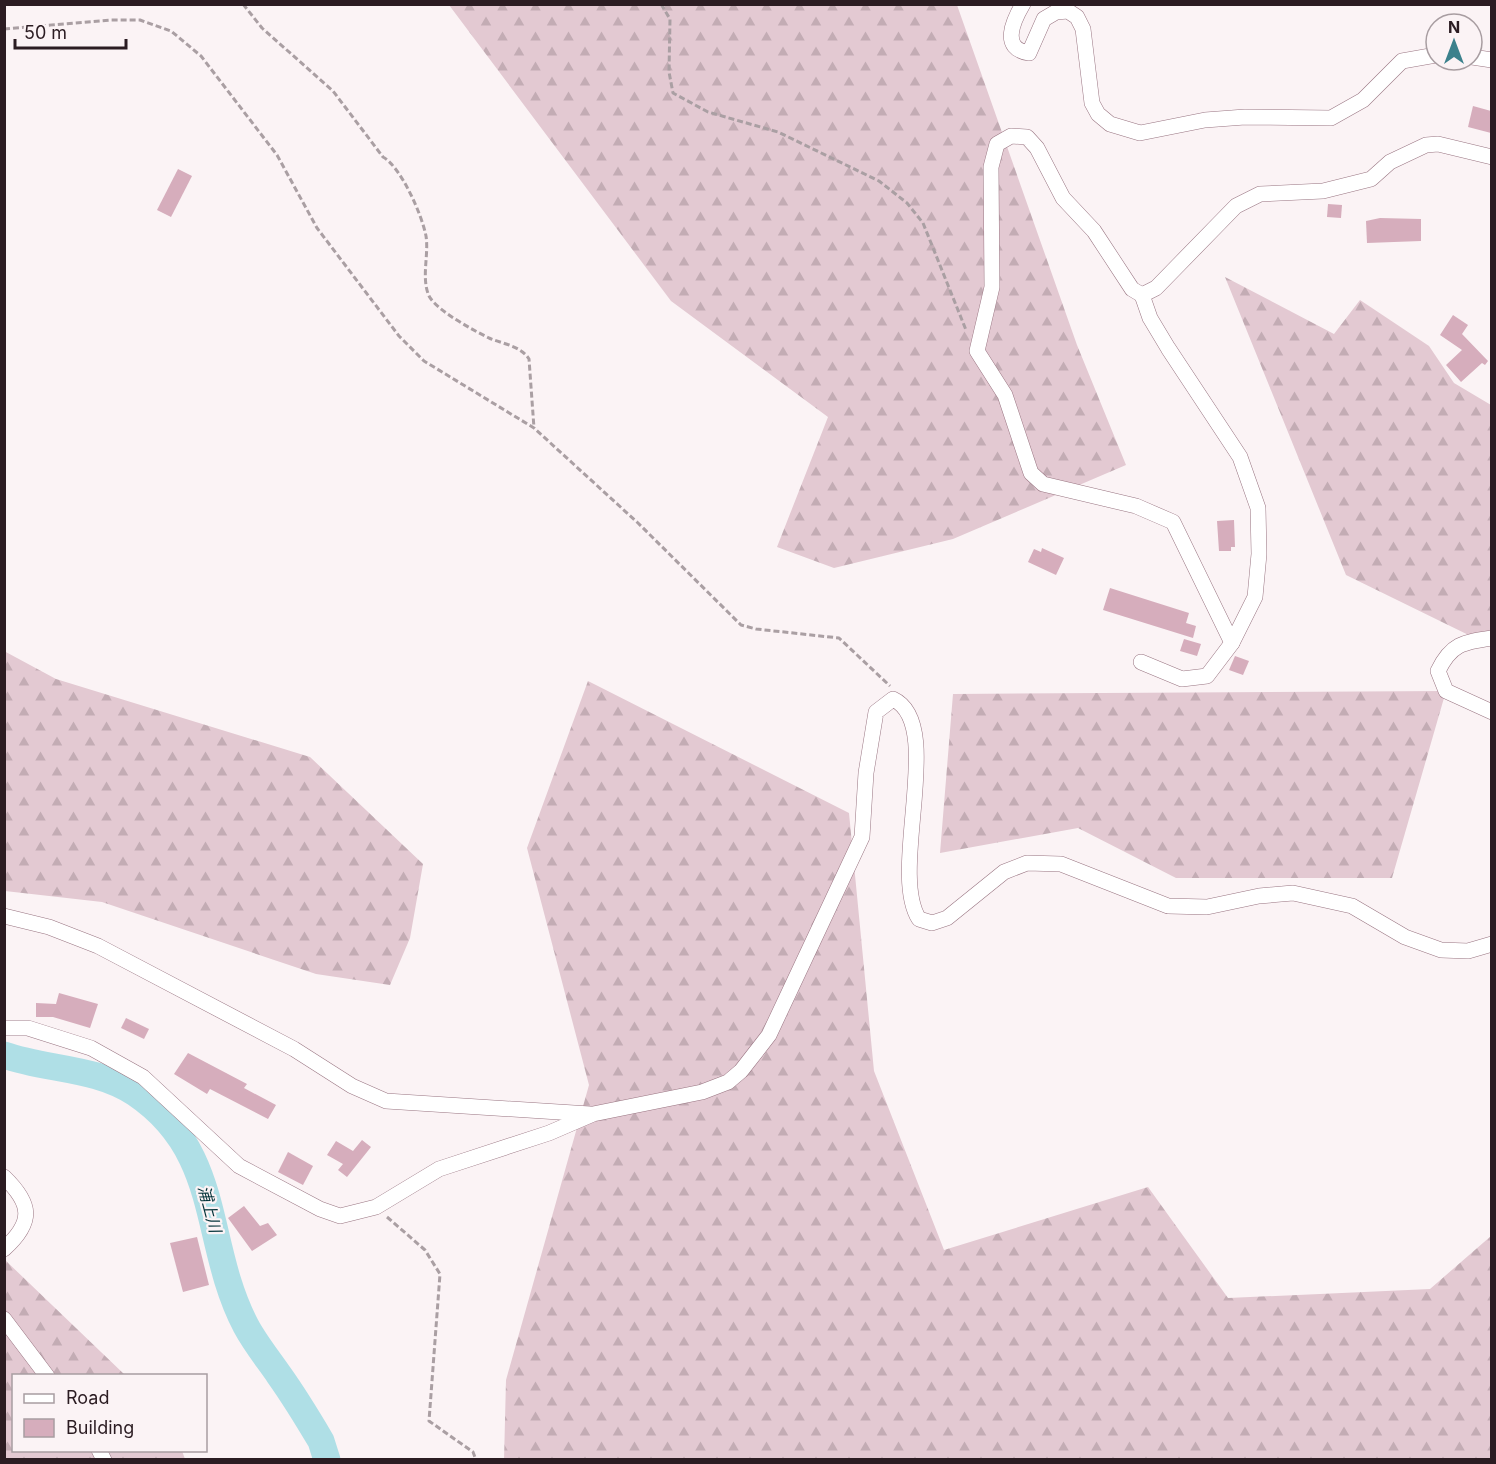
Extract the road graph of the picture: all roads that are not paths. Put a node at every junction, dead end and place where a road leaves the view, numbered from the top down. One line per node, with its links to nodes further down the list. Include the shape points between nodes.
1 (1023, 4): 2 (street, via 1010,34 1013,46 1019,52 1029,53 1044,20 1056,12 1068,11 1077,17 1083,29 1092,103 1110,124 1140,133 1205,120 1331,118 1363,100 1402,61)
2 (1424, 57)
3 (1491, 157): 4 (street, via 1438,144 1426,145 1390,162 1371,179 1323,191 1260,194 1236,206 1156,288)
4 (1142, 295): 6 (street, via 1168,348 1240,457 1258,508 1256,597); 6 (street, via 1132,289 1094,231 1063,198 1027,137 1011,135 997,144 991,167 992,287 977,351 1005,395 1031,473 1043,484 1136,506 1173,522)
5 (1491, 638): 8 (street, via 1461,643 1446,655 1438,672 1446,691)
6 (1232, 643): 7 (street, via 1207,676 1182,679)
7 (1141, 662)
8 (1491, 712)
9 (4, 916): 12 (street, via 49,927 98,946 386,1101)
10 (1491, 944): 12 (street, via 1468,951 1441,950 1405,938 1352,906 1293,893 1207,907 1168,906 1061,864 1026,863 1004,872 947,918 932,923 919,919 911,906 908,868 917,780 915,742 911,718 902,703 893,699 876,712 866,773 862,837 769,1035 728,1082 702,1092)
11 (4, 1028): 12 (street, via 28,1028 91,1048 143,1077 239,1166 340,1216 376,1207 439,1169 549,1133)
12 (593, 1114)
13 (4, 1177): 14 (street, via 23,1197 27,1214 20,1235)
14 (4, 1249)
15 (4, 1319): 16 (street)
16 (45, 1374)

